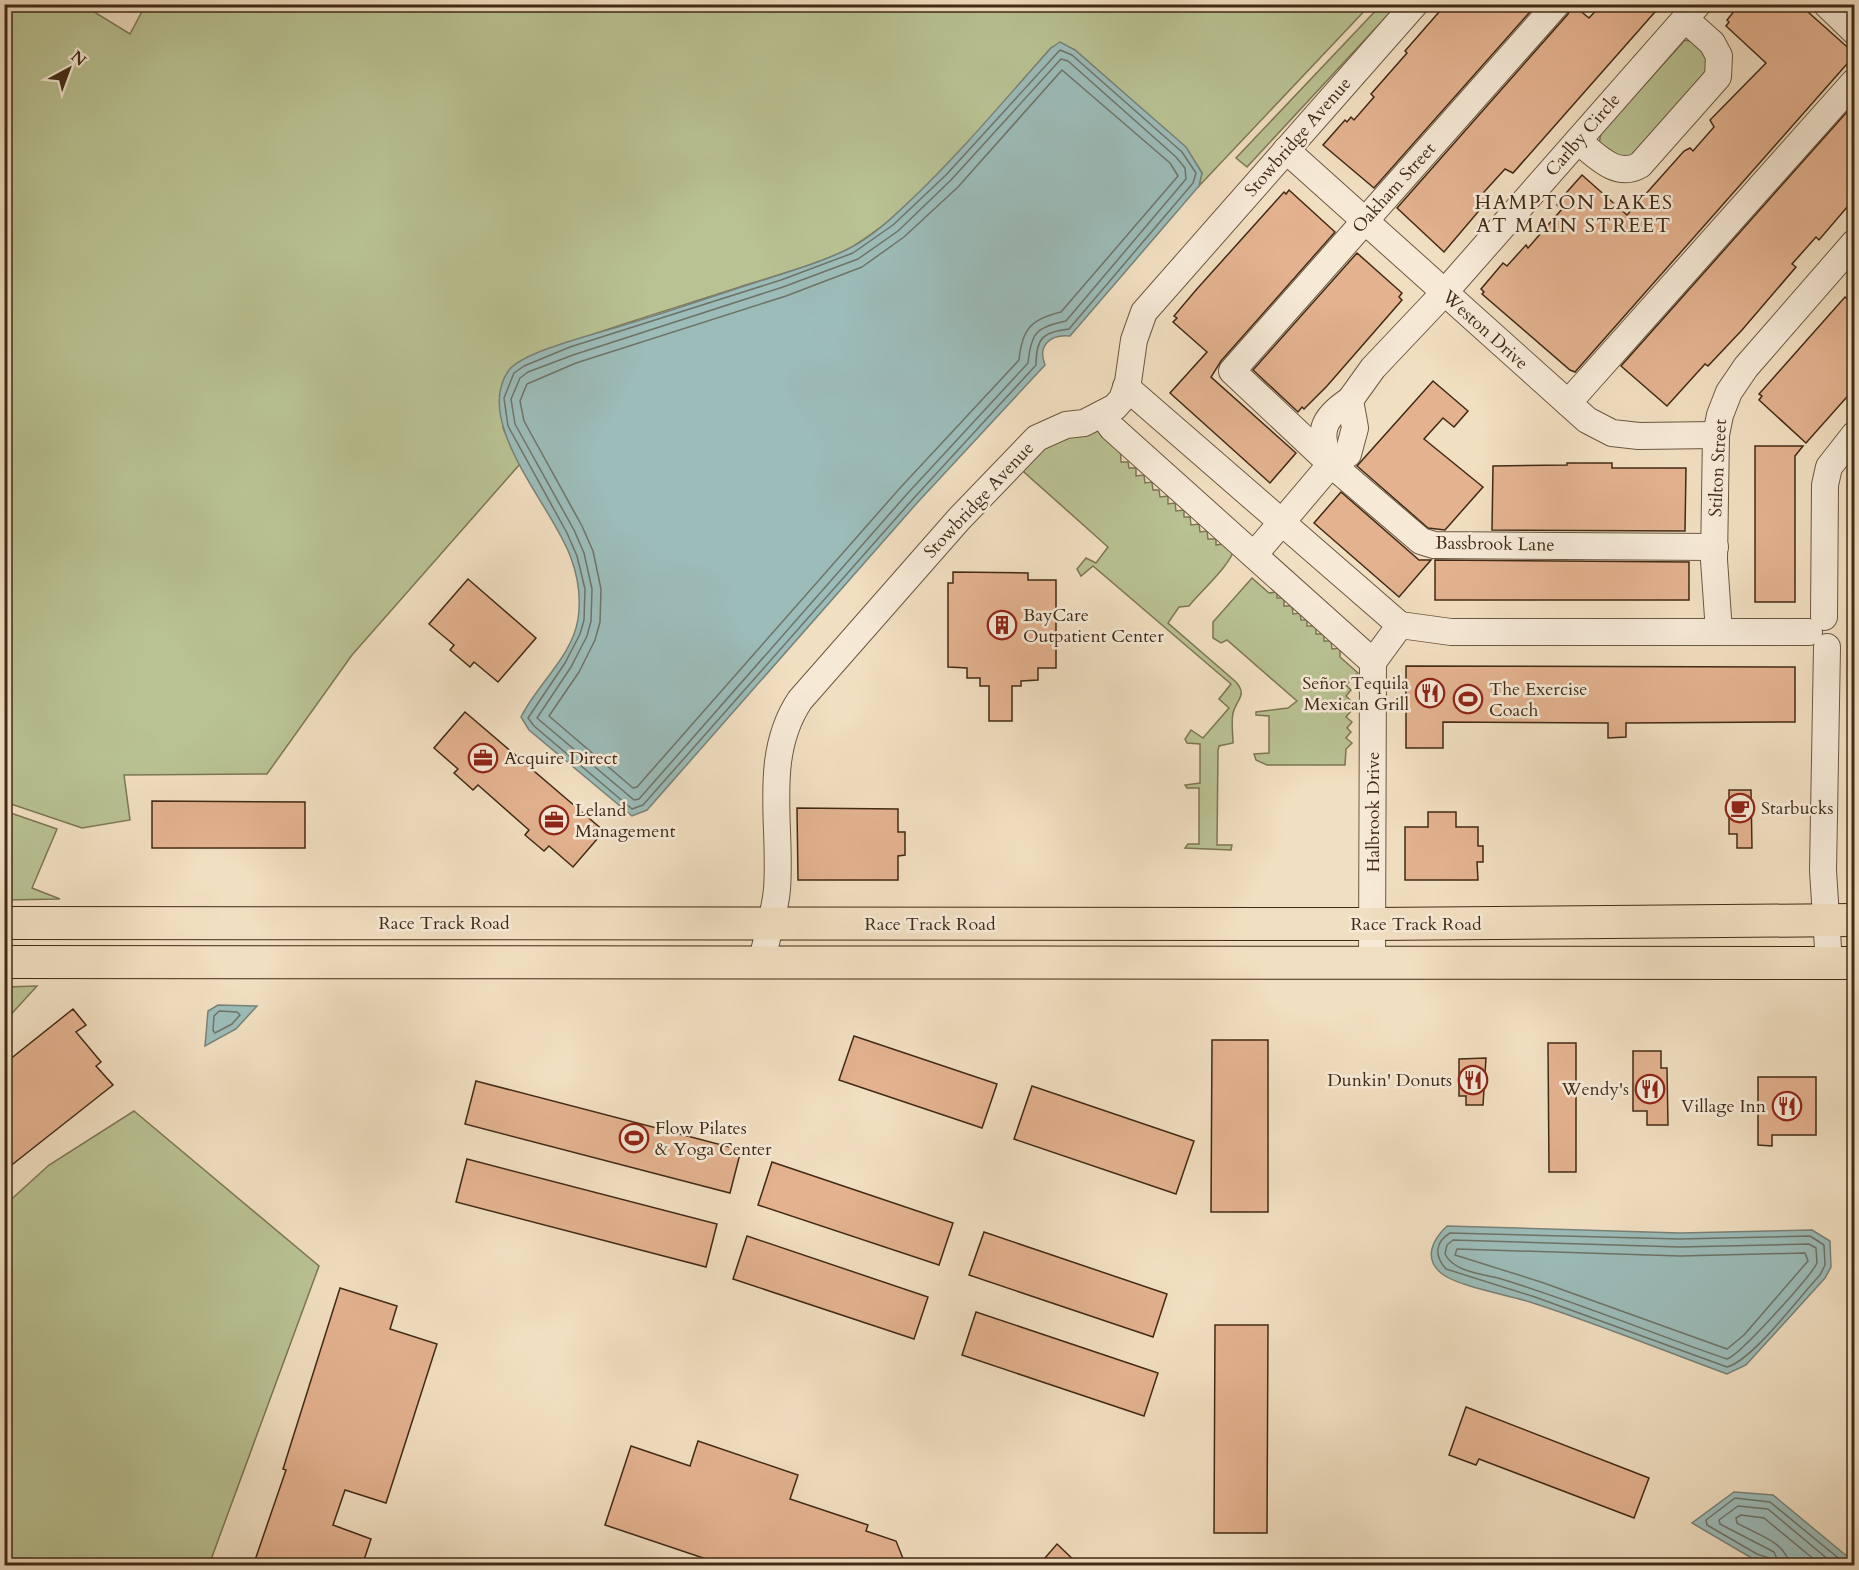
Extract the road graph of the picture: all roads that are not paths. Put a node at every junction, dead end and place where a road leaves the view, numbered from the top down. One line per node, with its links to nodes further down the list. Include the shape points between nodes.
1 (1415, 4): 8 (street, Stowbridge Avenue)
2 (1557, 4): 9 (street, Oakham Street)
3 (1826, 4): 5 (street)
4 (1691, 12): 7 (street, Carlby Circle); 7 (street, via 1719,56 1718,77 1640,165 1632,169 1608,165)
5 (1854, 31)
6 (1854, 82): 14 (street)
7 (1578, 141): 11 (street, Carlby Circle)
8 (1286, 150): 9 (street, Weston Drive); 13 (street, Stowbridge Avenue, via 1144,312 1134,340)
9 (1365, 221): 11 (street, Weston Drive); 12 (street, Oakham Street)
10 (1854, 243): 16 (street, Stilton Street, via 1746,367 1729,392)
11 (1444, 293): 14 (street, Weston Drive); 18 (street, Carlby Circle, via 1373,368 1350,400 1331,416 1322,439)
12 (1232, 371): 18 (street, Bassbrook Lane)
13 (1126, 387): 15 (street, Stowbridge Avenue, via 1115,407); 19 (street)
14 (1568, 403): 16 (street, Weston Drive, via 1587,420 1612,433)
15 (1102, 414): 21 (street, via 1112,428); 29 (street, Stowbridge Avenue, via 1037,438 959,519 792,712 778,750 777,891)
16 (1716, 435): 20 (street, Stilton Street)
17 (1854, 435): 24 (street, via 1829,467 1825,485)
18 (1330, 464): 19 (street); 20 (street, Bassbrook Lane, via 1421,540 1434,545)
19 (1282, 524): 21 (street); 22 (street)
20 (1714, 547): 23 (street, Stilton Street)
21 (1254, 555): 25 (street)
22 (1400, 625): 23 (street, via 1451,632); 25 (street)
23 (1719, 632): 24 (street)
24 (1820, 632): 26 (street, via 1823,872)
25 (1373, 662): 30 (street, Halbrook Drive)
26 (1841, 920): 30 (main road, Race Track Road); 35 (street)
27 (4, 923): 28 (main road, Race Track Road)
28 (398, 923): 29 (main road, Race Track Road); 32 (main road)
29 (769, 924): 30 (main road, Race Track Road); 33 (street, Stowbridge Avenue)
30 (1373, 924): 34 (street, Halbrook Drive)
31 (4, 962): 32 (main road)
32 (398, 962): 33 (main road)
33 (762, 962): 34 (main road)
34 (1372, 962): 35 (main road)
35 (1842, 963)

